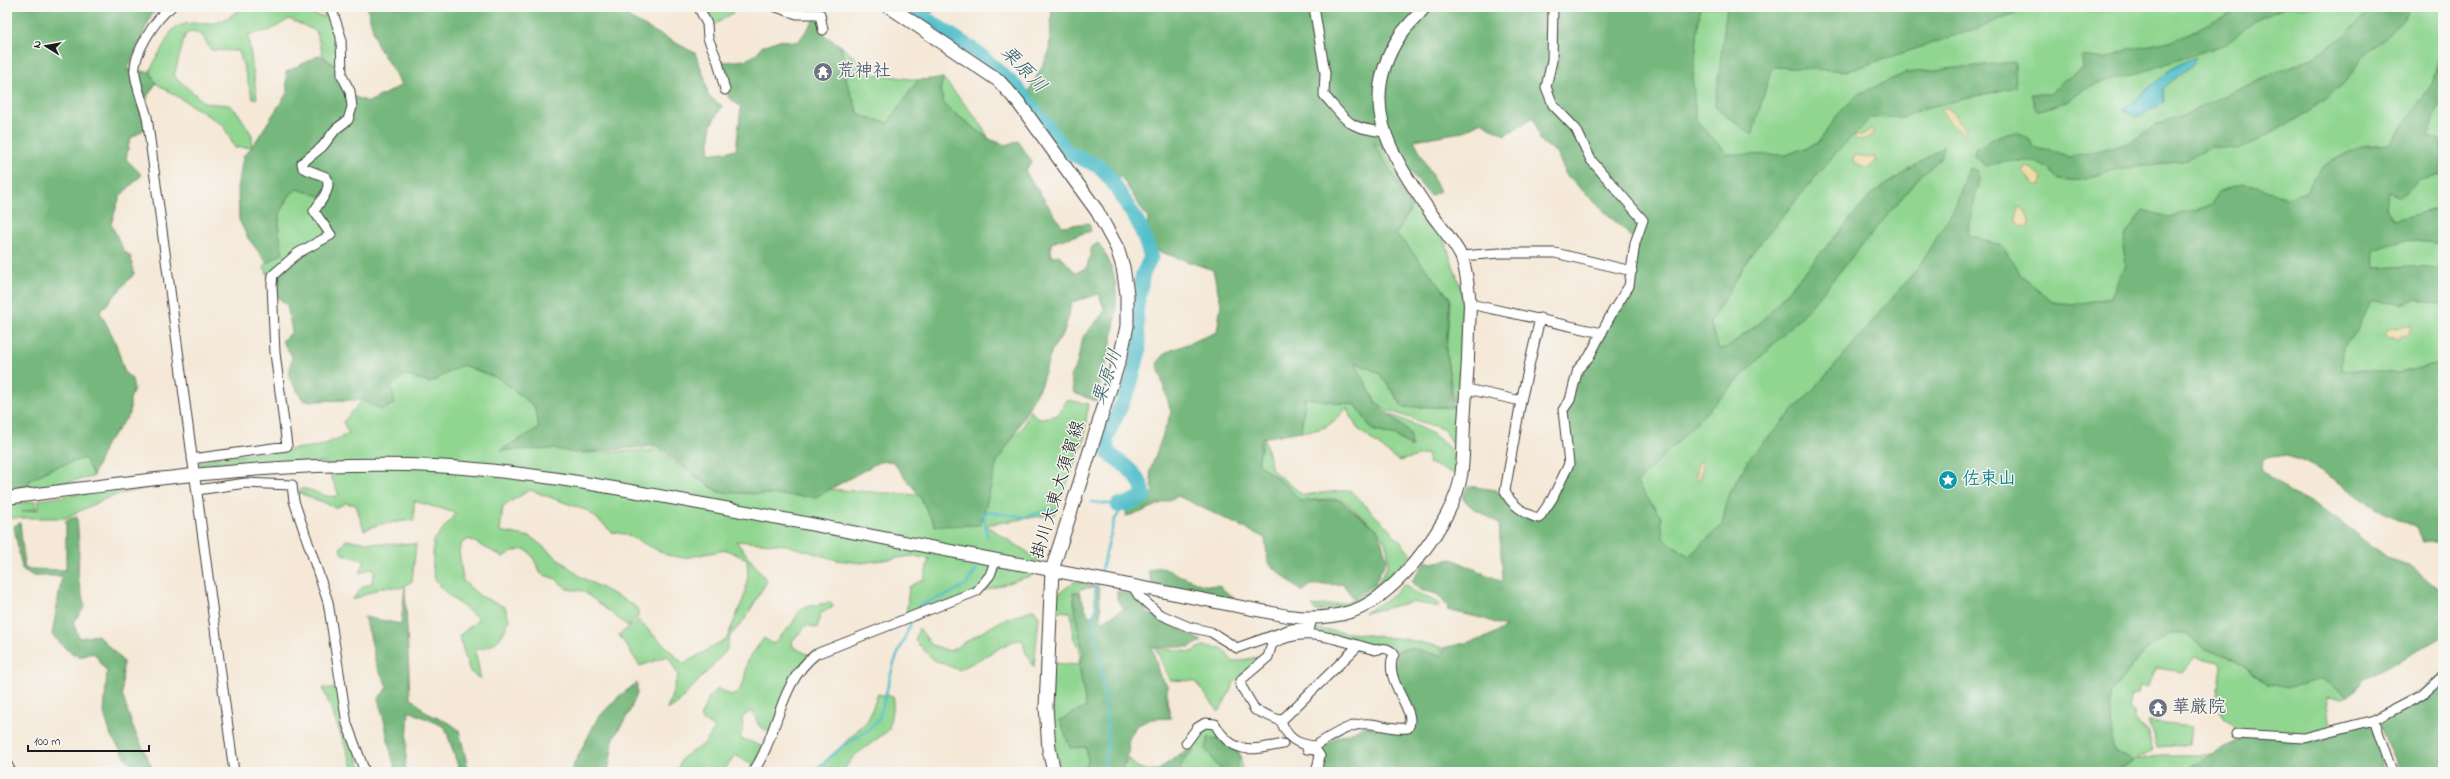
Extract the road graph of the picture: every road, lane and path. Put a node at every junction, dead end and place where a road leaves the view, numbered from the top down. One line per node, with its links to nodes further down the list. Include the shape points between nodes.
1 (171, 7): 19 (street, via 159,16 139,53 135,73 146,117)
2 (331, 7): 19 (street, via 341,37 342,76 350,91 352,107 348,120 302,163 303,168 328,180 328,189 314,211 330,235 298,253 273,275 275,353 287,446)
3 (776, 7): 9 (street, via 797,14 820,14)
4 (890, 7): 24 (main road, 掛川大東大須賀線, via 992,76 1018,102 1104,220 1123,267 1127,294 1127,326 1121,354)
5 (1314, 7): 11 (street, via 1325,73 1324,95 1351,126)
6 (1425, 7): 11 (street, via 1401,34 1381,79 1379,97)
7 (1552, 7): 13 (street, via 1552,61 1546,87 1553,105 1576,128 1591,160 1643,220 1635,243)
8 (701, 8): 10 (street)
9 (823, 30)
10 (725, 90)
11 (1385, 132): 12 (street, via 1398,165)
12 (1460, 256): 13 (street, via 1556,253); 14 (street)
13 (1632, 271): 16 (street, via 1629,286)
14 (1470, 304): 15 (street); 17 (street)
15 (1540, 318): 16 (street); 18 (street)
16 (1602, 333): 18 (street, via 1578,369 1570,400 1563,410 1569,464 1552,499 1539,518 1532,517 1508,499 1505,491)
17 (1466, 389): 18 (street); 26 (street, via 1461,476 1452,509 1435,536 1405,572 1377,599 1354,611)
18 (1521, 401)
19 (192, 459): 20 (street)
20 (195, 474): 21 (street); 22 (street); 23 (street, via 318,465 411,465 523,474 641,492)
21 (197, 490): 39 (street); 40 (street, via 246,483 292,485 294,501 328,602 347,724)
22 (7, 498)
23 (996, 558): 24 (street); 41 (street, via 990,575 977,591 816,654 806,662 794,679 763,758)
24 (1052, 570): 25 (street); 42 (main road, 掛川大東大須賀線, via 1046,707 1049,749)
25 (1132, 585): 26 (street, via 1288,616); 27 (street, via 1145,602 1159,614 1189,627 1211,632 1231,647 1243,648)
26 (1312, 618): 27 (street, via 1310,627 1291,629)
27 (1270, 641): 28 (street, via 1304,633); 31 (street, via 1268,657 1242,679 1240,684 1255,710)
28 (1358, 646): 31 (street); 36 (street, via 1375,650 1390,649 1394,654 1391,668 1400,696 1409,711 1410,725 1408,728 1398,729 1369,724 1354,725)
29 (2443, 676): 30 (street, via 2422,695)
30 (2374, 720): 32 (street, via 2304,738); 44 (street)
31 (1282, 721): 36 (street, via 1288,737)
32 (2236, 734)
33 (1186, 743): 35 (street, via 1197,728 1205,723 1215,724 1223,737 1245,750)
34 (1263, 743): 35 (street)
35 (1283, 744): 36 (street)
36 (1312, 747): 43 (street, via 1320,756)
37 (7, 764): 38 (street)
38 (11, 772)
39 (234, 772)
40 (365, 772)
41 (753, 772)
42 (1054, 772)
43 (1316, 772)
44 (2392, 772)

